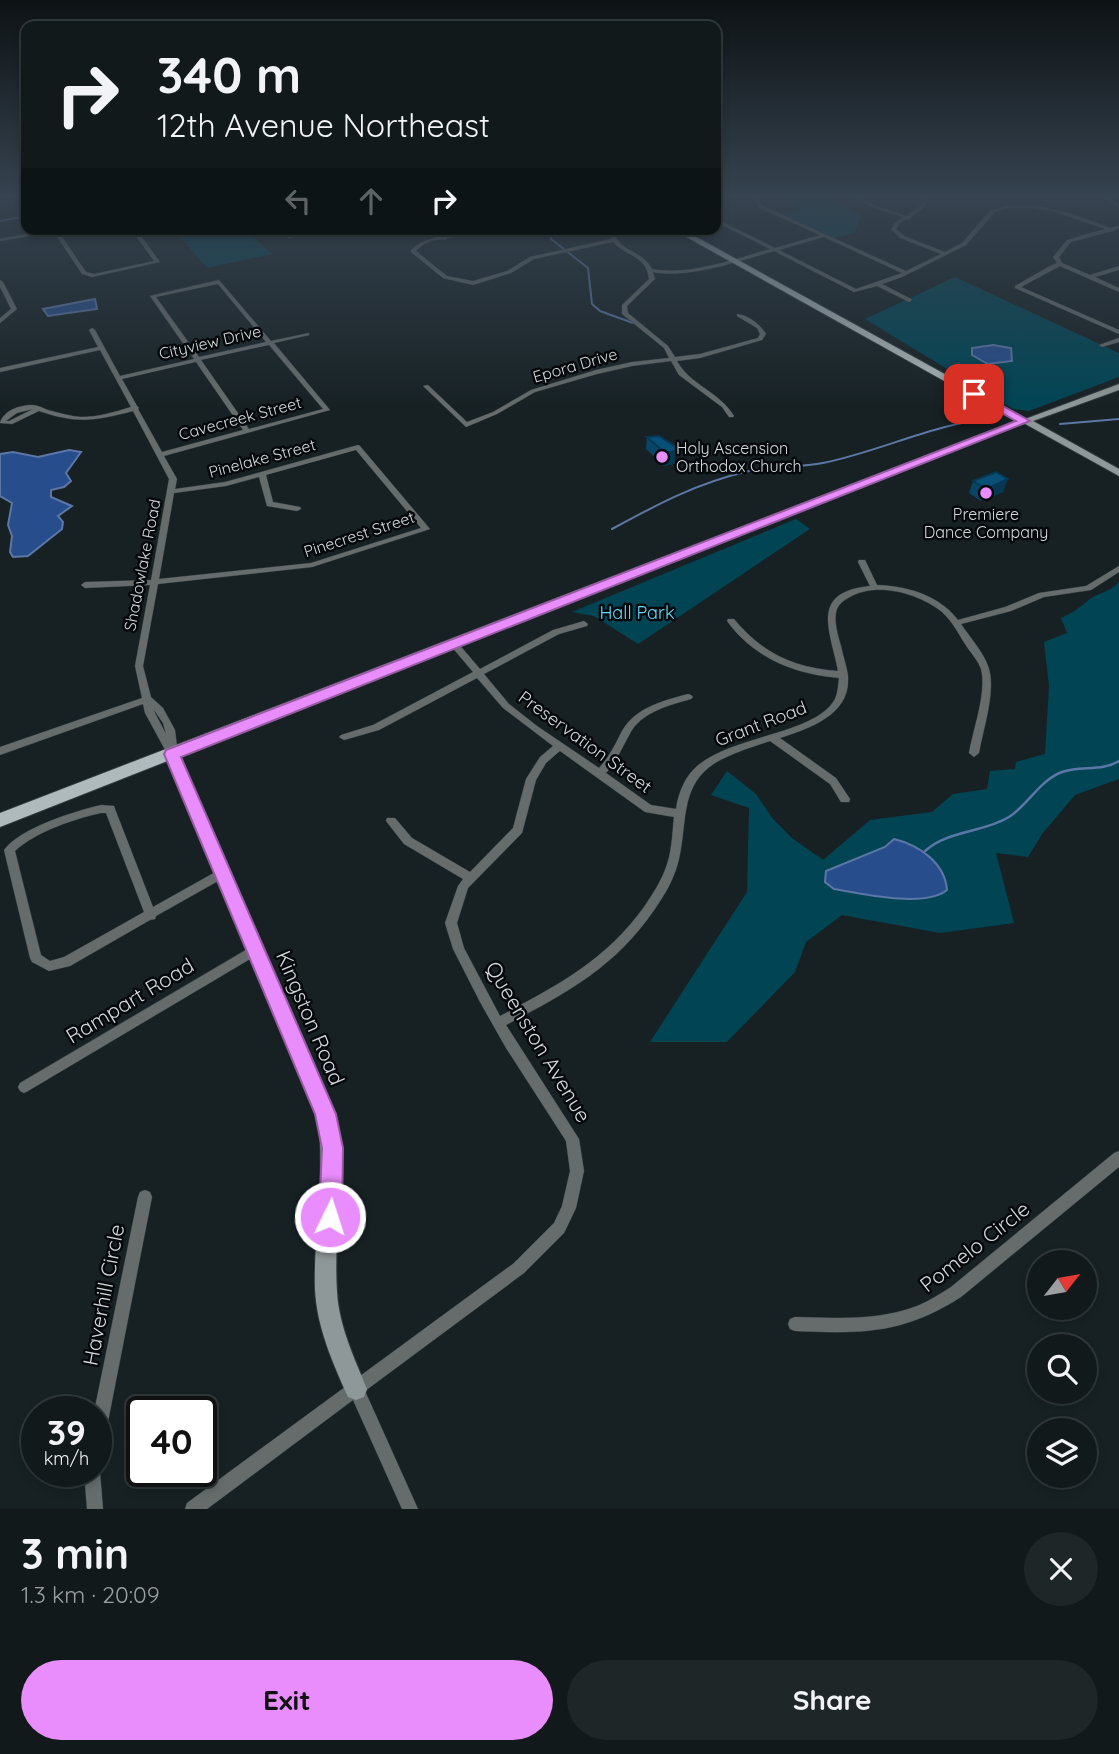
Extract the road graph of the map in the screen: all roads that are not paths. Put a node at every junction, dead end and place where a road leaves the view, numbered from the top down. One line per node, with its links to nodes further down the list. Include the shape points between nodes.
1 (82, 268): 2 (street, via 87,276)
2 (135, 268)
3 (434, 268): 4 (street, via 466,283)
4 (512, 268)
5 (695, 268): 13 (street)
6 (742, 268): 40 (main road)
7 (811, 268): 17 (street, via 856,291)
8 (894, 268): 14 (street)
9 (917, 268): 14 (street)
10 (1048, 268): 24 (street, via 1017,287)
11 (1071, 268): 15 (street)
12 (1118, 268): 15 (street)
13 (652, 270): 31 (street, via 652,279 624,306 625,314 666,347)
14 (906, 274): 17 (street)
15 (1091, 277): 18 (street)
16 (0, 282): 19 (street)
17 (878, 284): 20 (street)
18 (1119, 290)
19 (4, 296): 22 (street, via 14,310)
20 (909, 300)
21 (739, 315): 31 (street, via 759,327 760,339)
22 (0, 321)
23 (92, 330): 29 (street, Shadowlake Road)
24 (1119, 332)
25 (307, 334): 27 (street, Cityview Drive)
26 (1119, 340): 28 (street)
27 (270, 342): 30 (street, Cityview Drive); 30 (street, Cavecreek Street, via 219,282 153,296); 41 (street, Cavecreek Street, via 327,410)
28 (1102, 345)
29 (101, 348): 33 (street); 34 (street, Shadowlake Road)
30 (197, 359): 34 (street, Cityview Drive); 41 (street)
31 (671, 360): 35 (street, Epora Drive, via 617,366 545,387 466,425); 39 (street)
32 (0, 361): 33 (street)
33 (2, 370)
34 (118, 379): 37 (street, Shadowlake Road)
35 (426, 386)
36 (1119, 387): 40 (street)
37 (136, 408): 38 (street, via 80,421); 43 (street, Shadowlake Road)
38 (39, 409): 38 (street, via 23,408 2,422 10,423)
39 (731, 416)
40 (1025, 421): 44 (street); 56 (main road)
41 (247, 431): 43 (street, Cavecreek Street)
42 (358, 447): 45 (street, Pinelake Street); 50 (street, Pinecrest Street, via 426,529 312,565)
43 (162, 454): 46 (street, Shadowlake Road)
44 (1119, 472)
45 (262, 474): 46 (street, Pinelake Street); 47 (street, via 270,504)
46 (173, 491): 50 (street, Shadowlake Road)
47 (297, 509)
48 (862, 562): 52 (street)
49 (1119, 568): 54 (street, via 1088,588 1042,595)
50 (156, 582): 51 (street); 60 (street, Shadowlake Road, via 139,666)
51 (85, 585)
52 (875, 589): 54 (street, via 927,598); 58 (street, via 845,597 831,612)
53 (731, 621): 58 (street, via 743,637 786,664 809,672)
54 (956, 623): 65 (street, via 985,672)
55 (584, 624): 57 (street, via 556,632)
56 (454, 644): 57 (street, Preservation Street); 66 (main road)
57 (478, 674): 61 (street, via 376,729); 63 (street, Preservation Street, via 506,706)
58 (844, 675): 62 (street, Grant Road, via 835,707 817,720)
59 (688, 697): 67 (street, via 661,704 633,723 614,760)
60 (148, 699): 64 (street); 66 (street, Shadowlake Road, via 150,713)
61 (344, 737)
62 (771, 737): 68 (street, via 833,781); 69 (street, Grant Road, via 717,757 697,772 686,789)
63 (559, 746): 67 (street, Preservation Street); 73 (street, Queenston Avenue, via 531,779 518,830)
64 (0, 751)
65 (974, 753)
66 (172, 754): 70 (main road); 72 (street, Kingston Road)
67 (599, 774): 69 (street, Preservation Street, via 649,808)
68 (845, 799)
69 (681, 814): 76 (street, Grant Road, via 670,874 621,946 584,977)
70 (0, 820)
71 (391, 821): 73 (street, via 408,842)
72 (223, 873): 74 (street); 75 (street, Kingston Road)
73 (470, 878): 76 (street, Queenston Avenue, via 453,911 453,935)
74 (151, 916): 74 (street, via 110,809 95,809 21,838 9,850 36,958 43,964 66,962)
75 (256, 949): 77 (street, Rampart Road); 81 (street, Kingston Road, via 318,1092 331,1134 328,1310)
76 (499, 1023): 81 (street, Queenston Avenue, via 572,1139 576,1171 569,1208 559,1228 535,1255)
77 (24, 1087)
78 (1119, 1158): 80 (street, Pomelo Circle, via 927,1311 882,1323)
79 (145, 1197): 82 (street, Haverhill Circle)
80 (795, 1324)
81 (356, 1389): 85 (street, Queenston Avenue); 86 (street, Kingston Road)
82 (105, 1396)
83 (93, 1487): 84 (street)
84 (95, 1509)
85 (193, 1509)
86 (410, 1509)

